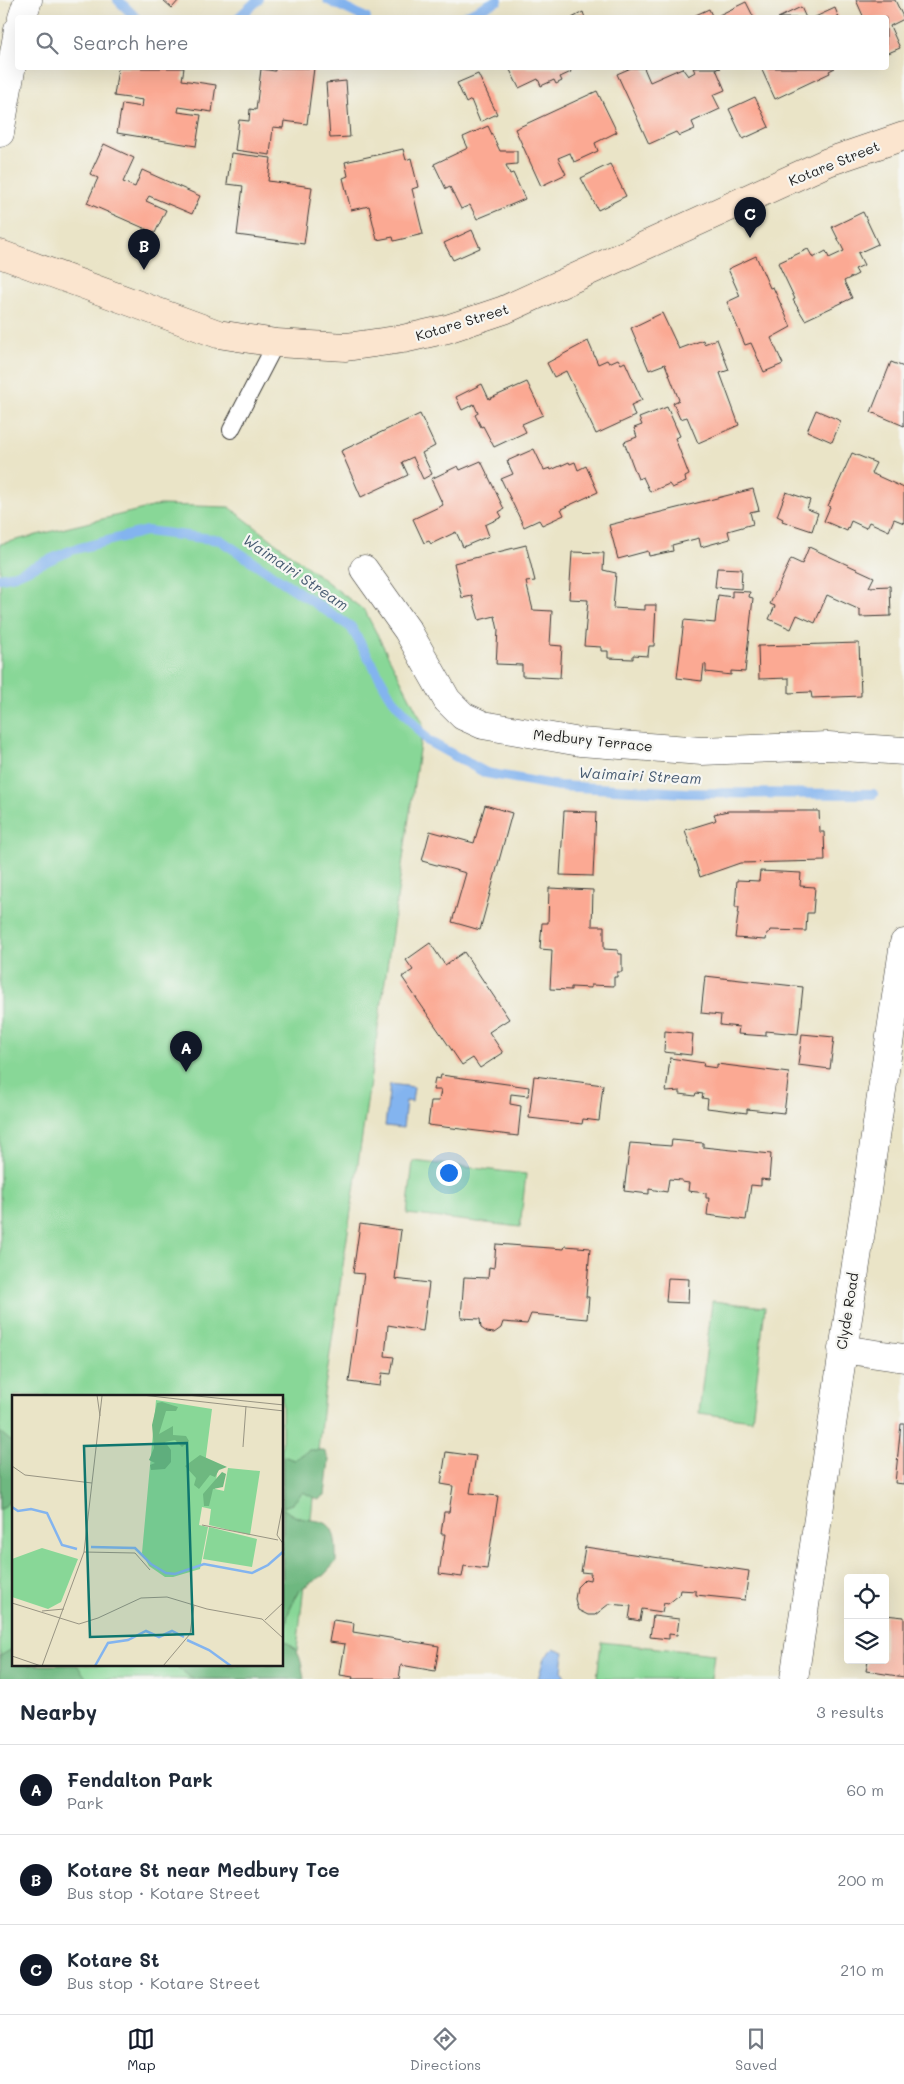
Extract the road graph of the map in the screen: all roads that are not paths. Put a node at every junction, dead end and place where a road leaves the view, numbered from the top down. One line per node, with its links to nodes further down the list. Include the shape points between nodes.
1 (28, 0): 2 (street)
2 (23, 15)
3 (15, 47): 4 (street)
4 (0, 133)
5 (904, 136): 7 (main road, Kotare Street, via 828,162 558,287 447,329 346,347)
6 (0, 254): 7 (main road, Kotare Street, via 218,334)
7 (276, 343): 8 (lane)
8 (231, 430)
9 (364, 569): 10 (street, Medbury Terrace, via 408,631 446,700 462,716 483,725 580,742 702,751 828,746)
10 (904, 750)
11 (904, 943): 12 (street, Clyde Road)
12 (842, 1349): 13 (street); 14 (street, Clyde Road)
13 (904, 1358)
14 (794, 1679)

